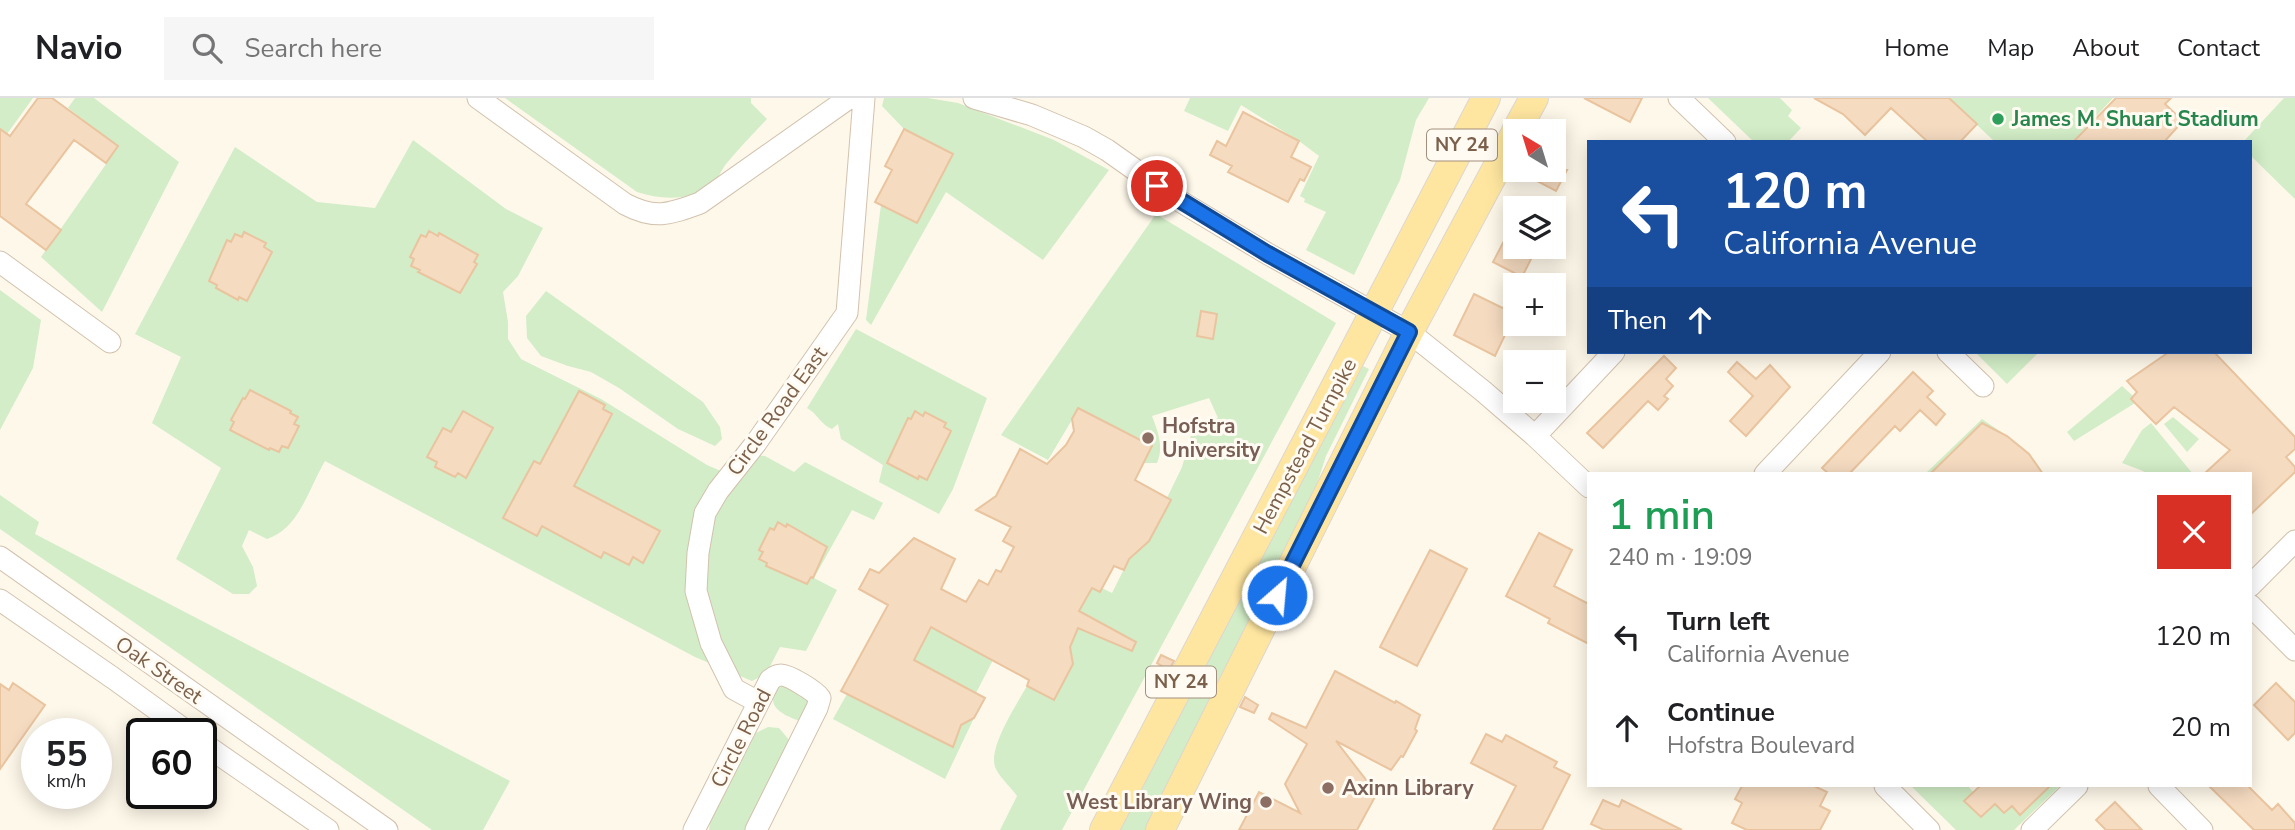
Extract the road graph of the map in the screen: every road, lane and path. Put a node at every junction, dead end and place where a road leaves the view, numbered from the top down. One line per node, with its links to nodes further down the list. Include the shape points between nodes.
1 (478, 98): 2 (street, via 625,204 659,215 700,203)
2 (849, 98)
3 (864, 98): 30 (street, Circle Road East, via 848,313 705,513 696,591 711,643 734,690)
4 (974, 98): 12 (street, via 1084,137 1257,248)
5 (1486, 98): 12 (main road, Hempstead Turnpike / NY 24)
6 (1534, 98): 8 (main road, Hempstead Turnpike / NY 24)
7 (1679, 98): 9 (street)
8 (1523, 119)
9 (1723, 140)
10 (1503, 156): 13 (main road, Hempstead Turnpike / NY 24)
11 (0, 262): 14 (street)
12 (1376, 312): 13 (street); 40 (main road, Hempstead Turnpike / NY 24)
13 (1409, 332): 19 (street); 41 (main road, Hempstead Turnpike / NY 24)
14 (110, 342)
15 (1612, 354): 19 (street)
16 (1878, 354): 20 (street)
17 (1950, 354): 18 (street)
18 (1983, 386)
19 (1535, 436): 21 (street)
20 (1767, 472)
21 (1587, 485)
22 (2295, 541): 24 (street)
23 (0, 558): 28 (street, Oak Street)
24 (2252, 584)
25 (0, 600): 29 (street, Oak Street)
26 (2252, 607): 27 (street)
27 (2295, 650)
28 (132, 651): 29 (street); 37 (street, Oak Street)
29 (113, 678): 31 (street, Oak Street)
30 (758, 702): 38 (street, Circle Road); 39 (street, Circle Road, via 777,675 820,698)
31 (168, 718)
32 (217, 752): 36 (street)
33 (1886, 787): 42 (street)
34 (2076, 787): 43 (street)
35 (2160, 787): 44 (street)
36 (328, 830)
37 (387, 830)
38 (694, 830)
39 (756, 830)
40 (1104, 830)
41 (1160, 830)
42 (1929, 830)
43 (2032, 830)
44 (2202, 830)

